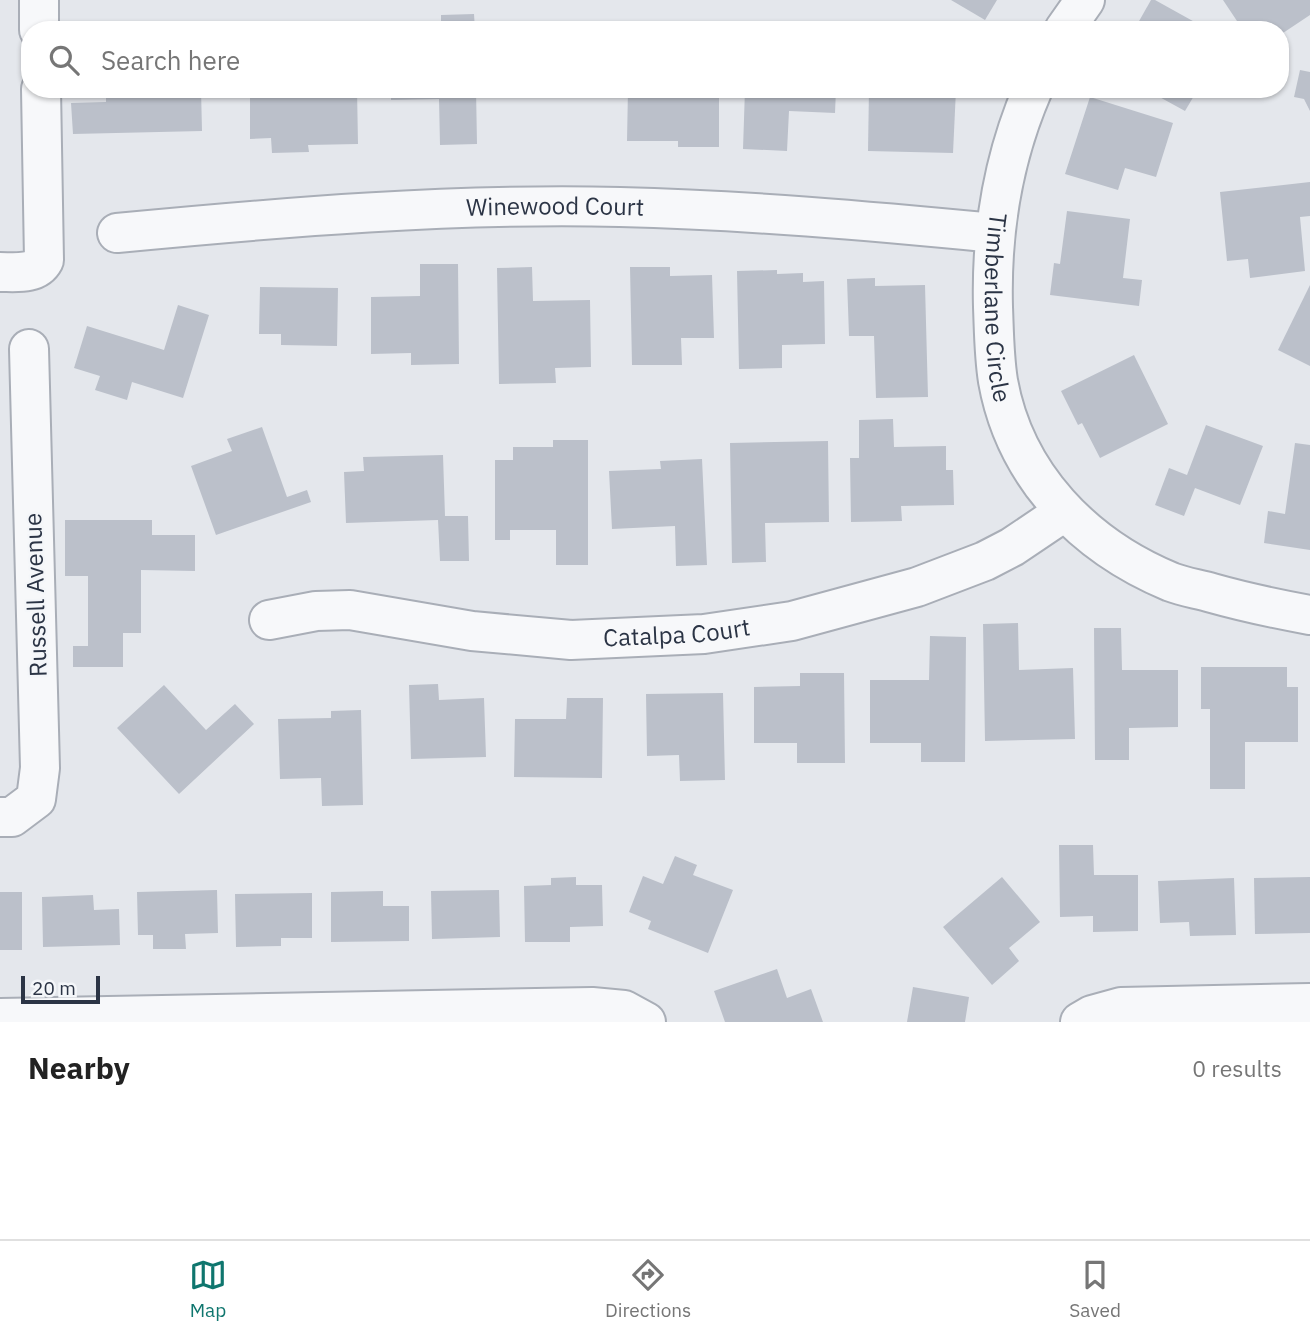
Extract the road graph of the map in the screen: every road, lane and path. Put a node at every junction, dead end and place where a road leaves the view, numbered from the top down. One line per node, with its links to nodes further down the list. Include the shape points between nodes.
1 (39, 0): 3 (street)
2 (1085, 0): 4 (street)
3 (39, 21)
4 (1070, 21)
5 (41, 98): 9 (street, via 44,260 32,271)
6 (1030, 98): 8 (street, Timberlane Circle, via 1001,189)
7 (117, 233): 8 (street, Winewood Court, via 372,212 603,207 770,212)
8 (995, 233): 11 (street, Timberlane Circle, via 993,296 999,383 1017,442)
9 (0, 272)
10 (29, 349): 14 (street, Russell Avenue, via 40,768 36,799 12,817)
11 (1064, 512): 12 (street, Timberlane Circle, via 1115,552 1174,583); 13 (street, Catalpa Court, via 994,557 917,587 792,621 704,634 571,640 472,631 350,610)
12 (1310, 615)
13 (269, 620)
14 (0, 817)
15 (1310, 1003): 18 (street, via 1121,1007)
16 (0, 1018): 17 (street, via 592,1007 624,1010)
17 (646, 1022)
18 (1080, 1022)

